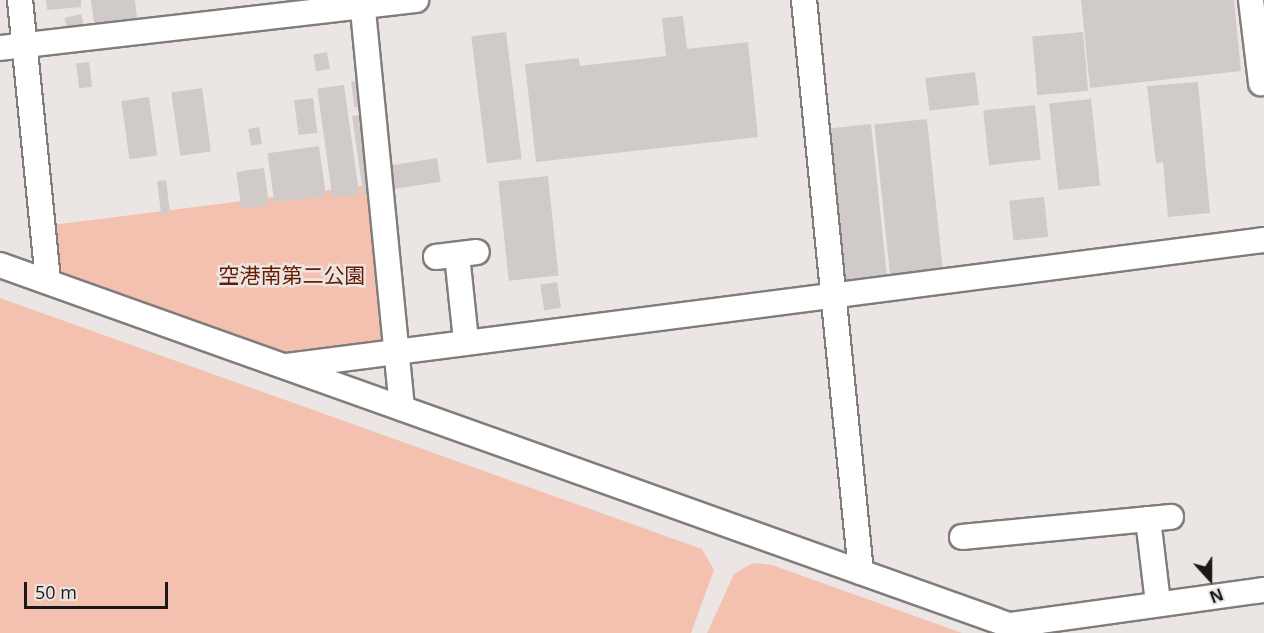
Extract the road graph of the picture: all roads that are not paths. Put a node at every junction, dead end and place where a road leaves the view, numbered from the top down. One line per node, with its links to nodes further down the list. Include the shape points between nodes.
1 (21, 0): 6 (street)
2 (416, 0): 5 (street)
3 (804, 0): 13 (street)
4 (1251, 0): 8 (street)
5 (362, 3): 6 (street); 15 (street)
6 (27, 45): 7 (street); 12 (street)
7 (0, 48)
8 (1261, 83)
9 (1264, 240): 13 (street)
10 (456, 255): 14 (street)
11 (0, 265): 12 (street)
12 (48, 282): 16 (street)
13 (836, 294): 14 (street); 19 (street)
14 (466, 341): 15 (street)
15 (395, 350): 16 (street); 17 (street)
16 (284, 366): 17 (street)
17 (402, 408): 19 (street)
18 (962, 537): 21 (street, via 1160,518)
19 (861, 572): 22 (street)
20 (1264, 590): 21 (street)
21 (1158, 603): 22 (street)
22 (1020, 629)

